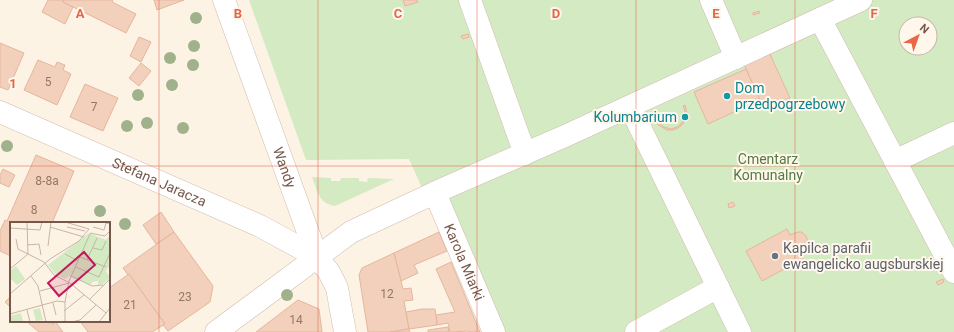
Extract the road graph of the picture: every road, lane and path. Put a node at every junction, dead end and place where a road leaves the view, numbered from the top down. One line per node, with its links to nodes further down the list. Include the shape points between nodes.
1 (224, 0): 13 (street, Wandy)
2 (470, 0): 10 (street)
3 (711, 0): 6 (street)
4 (862, 0): 5 (street)
5 (820, 19): 6 (street); 11 (street)
6 (736, 58): 7 (street)
7 (630, 107): 10 (street); 15 (street)
8 (0, 112): 13 (street, Stefana Jaracza, via 260,226)
9 (954, 133): 11 (street)
10 (525, 154): 12 (street)
11 (895, 161): 14 (street)
12 (435, 193): 13 (street, via 351,232); 18 (street, Karola Miarki)
13 (317, 257): 16 (street); 17 (street, Wandy, via 338,288)
14 (954, 272)
15 (718, 287): 19 (street); 20 (street)
16 (216, 332)
17 (345, 332)
18 (494, 332)
19 (636, 332)
20 (740, 332)

